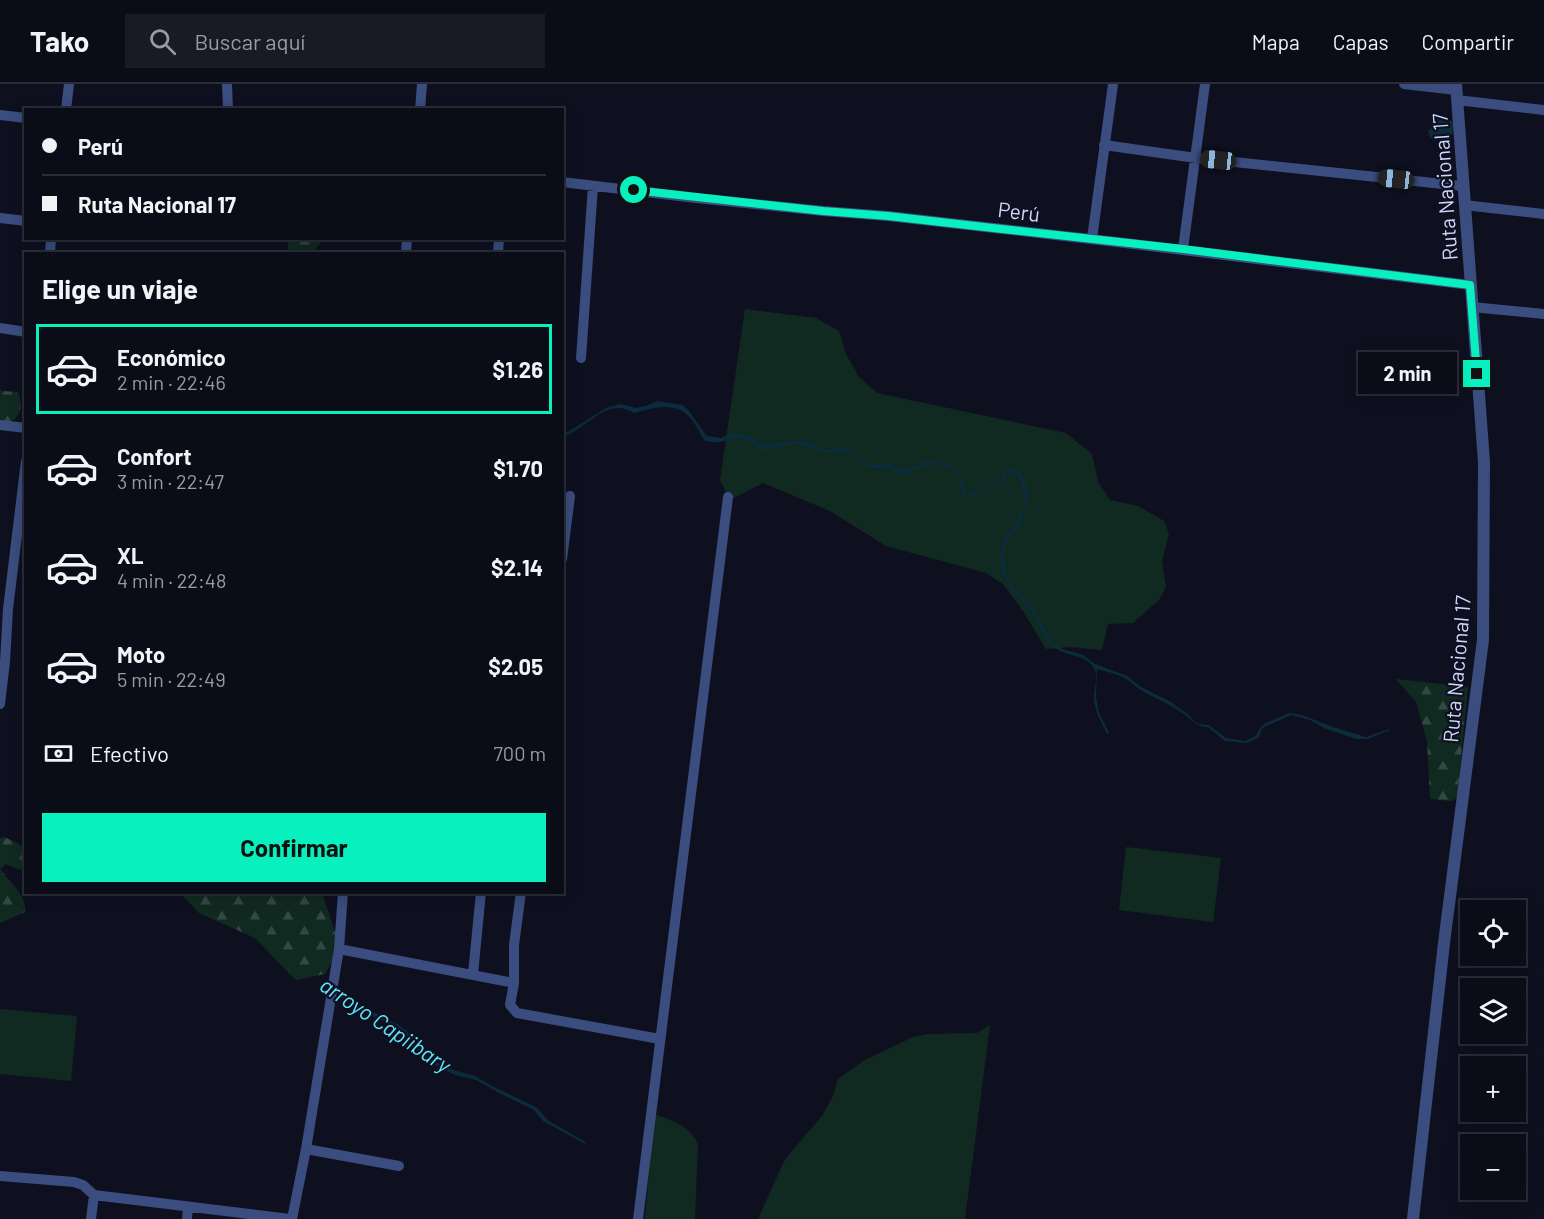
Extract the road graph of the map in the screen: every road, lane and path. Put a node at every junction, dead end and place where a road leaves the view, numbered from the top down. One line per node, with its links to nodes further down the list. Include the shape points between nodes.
1 (69, 84): 8 (street)
2 (227, 84): 9 (street)
3 (422, 84): 10 (street)
4 (1113, 84): 14 (street)
5 (1205, 84): 15 (street)
6 (1404, 84): 7 (street)
7 (1456, 91): 11 (street); 18 (street, Ruta Nacional 17)
8 (66, 108)
9 (228, 108)
10 (420, 108)
11 (1544, 110)
12 (0, 114): 13 (street)
13 (24, 118)
14 (1104, 146): 15 (street); 23 (street)
15 (1196, 158): 18 (street); 24 (street)
16 (564, 182): 17 (street, Perú)
17 (593, 186): 23 (street, Perú); 30 (street)
18 (1462, 186): 19 (street, Ruta Nacional 17)
19 (1464, 205): 20 (street); 25 (street, Ruta Nacional 17)
20 (1544, 214)
21 (0, 218): 22 (street)
22 (24, 221)
23 (1092, 239): 24 (street, Perú)
24 (1183, 249): 25 (street, Perú)
25 (1470, 285): 26 (street, Ruta Nacional 17)
26 (1472, 307): 27 (street); 54 (street, Ruta Nacional 17, via 1484,462 1483,640)
27 (1544, 314)
28 (0, 328): 29 (street)
29 (24, 332)
30 (580, 358)
31 (0, 425): 32 (street)
32 (24, 428)
33 (24, 477): 37 (street)
34 (570, 496): 36 (street)
35 (728, 497): 44 (street)
36 (564, 543)
37 (0, 704)
38 (343, 894): 41 (street)
39 (481, 894): 42 (street)
40 (521, 894): 43 (street)
41 (339, 949): 42 (street); 45 (street)
42 (473, 974): 43 (street)
43 (514, 983): 44 (street, via 510,1005 517,1012)
44 (660, 1039): 53 (street)
45 (306, 1149): 46 (street); 52 (street)
46 (399, 1166)
47 (0, 1176): 48 (street, via 74,1182)
48 (94, 1195): 49 (street); 50 (street)
49 (188, 1207): 51 (street); 52 (street)
50 (92, 1219)
51 (187, 1219)
52 (291, 1219)
53 (638, 1219)
54 (1413, 1219)

